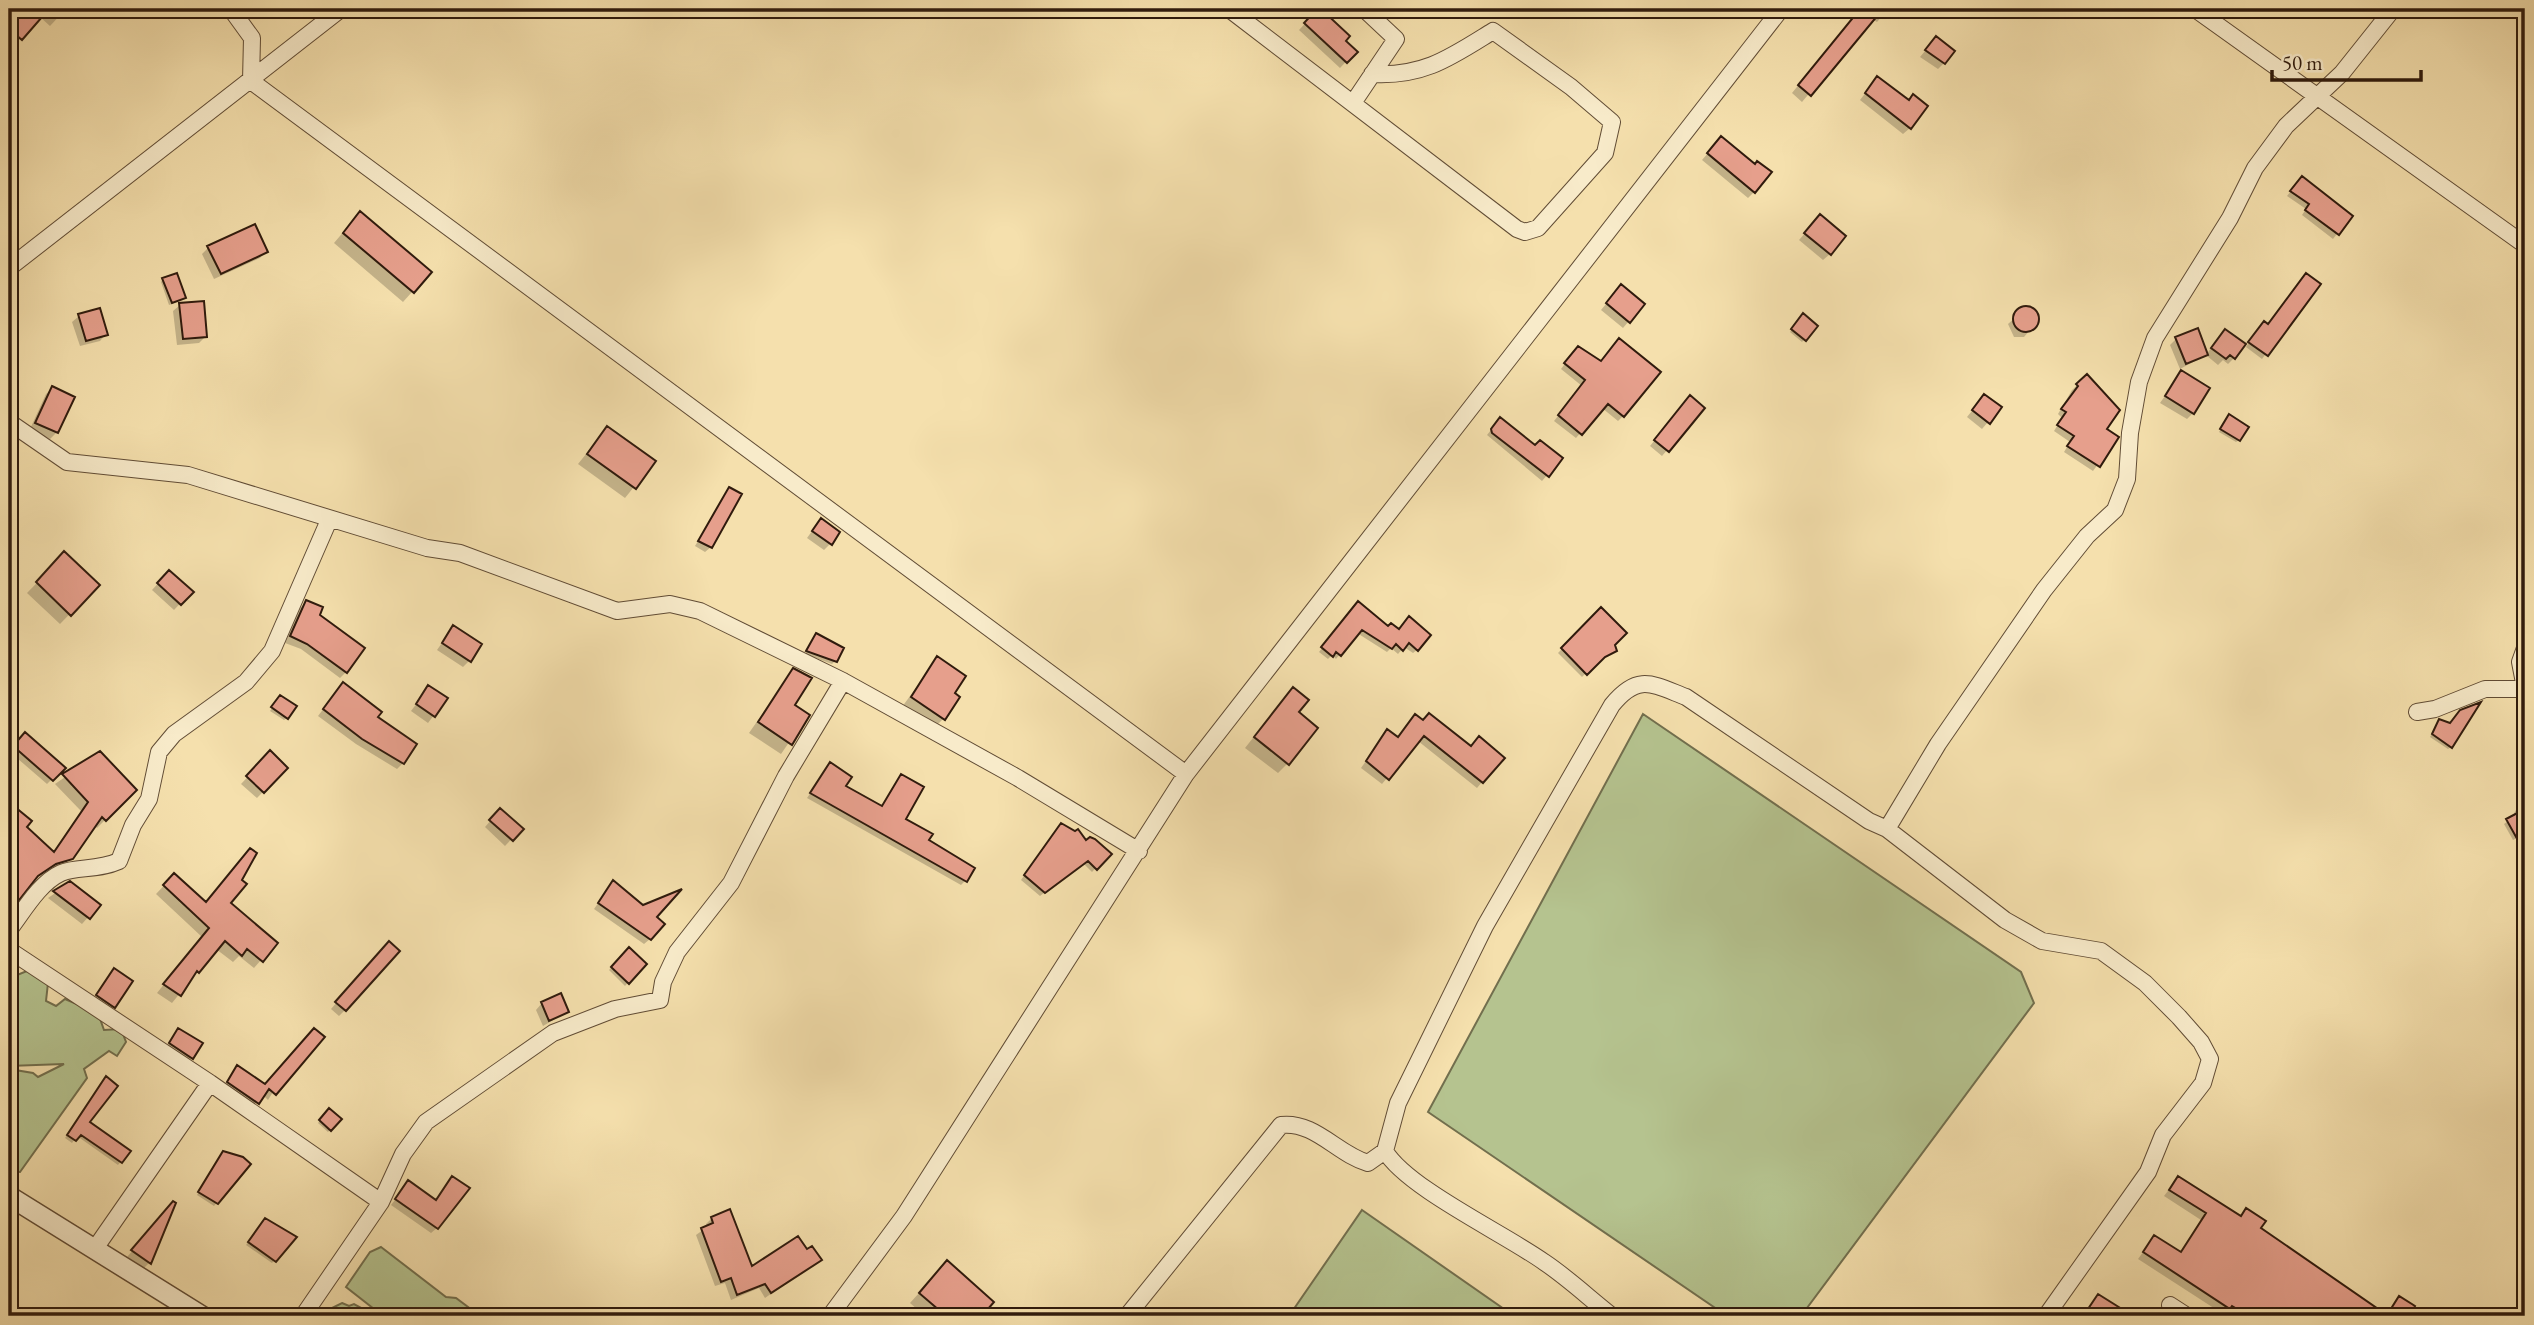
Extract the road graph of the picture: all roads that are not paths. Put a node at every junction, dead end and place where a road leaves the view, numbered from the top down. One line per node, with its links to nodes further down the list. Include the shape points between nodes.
1 (230, 9): 9 (street, via 252,38)
2 (341, 9): 9 (street)
3 (1229, 9): 11 (street)
4 (1364, 9): 8 (street, via 1396,39)
5 (1781, 9): 20 (street)
6 (2195, 9): 10 (street)
7 (2393, 9): 10 (street, via 2342,73)
8 (1372, 74): 11 (street); 11 (street, via 1401,75 1429,69 1493,31 1612,122 1609,143 1544,223 1525,232)
9 (250, 82): 13 (street); 20 (street)
10 (2315, 96): 12 (street); 21 (street, via 2255,168 2230,218 2155,338 2139,382 2127,479 2115,510 2087,536 2045,590 1938,744)
11 (1353, 103)
12 (2525, 245)
13 (9, 268)
14 (9, 422): 15 (street, via 67,462 188,475)
15 (329, 520): 17 (street, via 460,553 617,611 670,604 700,611); 23 (street, via 272,651 246,682 174,734 159,752 149,799 120,861 102,869 62,872 49,881)
16 (2525, 648): 18 (street, via 2520,662)
17 (843, 681): 22 (street); 28 (street, via 786,776 731,883 677,952 660,1000 615,1009 553,1032 513,1059 426,1122 402,1154)
18 (2525, 689): 19 (street, via 2486,689)
19 (2417, 712)
20 (1186, 774): 22 (street)
21 (1887, 829): 26 (street, via 1686,697 1652,684 1636,683 1623,691 1485,926 1398,1104); 36 (street, via 2005,920 2042,941 2101,951 2145,983 2201,1042 2210,1059 2203,1083 2163,1135 2148,1172)
22 (1139, 851): 33 (street, via 904,1216)
23 (9, 930)
24 (9, 950): 25 (street)
25 (211, 1083): 28 (street); 29 (street)
26 (1385, 1151): 34 (street, via 1368,1163 1295,1124 1281,1125); 35 (street, via 1392,1163 1545,1262)
27 (9, 1196): 29 (street)
28 (381, 1202): 32 (street)
29 (94, 1250): 31 (street)
30 (2170, 1305): 37 (street)
31 (202, 1316)
32 (303, 1316)
33 (830, 1316)
34 (1127, 1316)
35 (1612, 1316)
36 (2046, 1316)
37 (2187, 1316)

